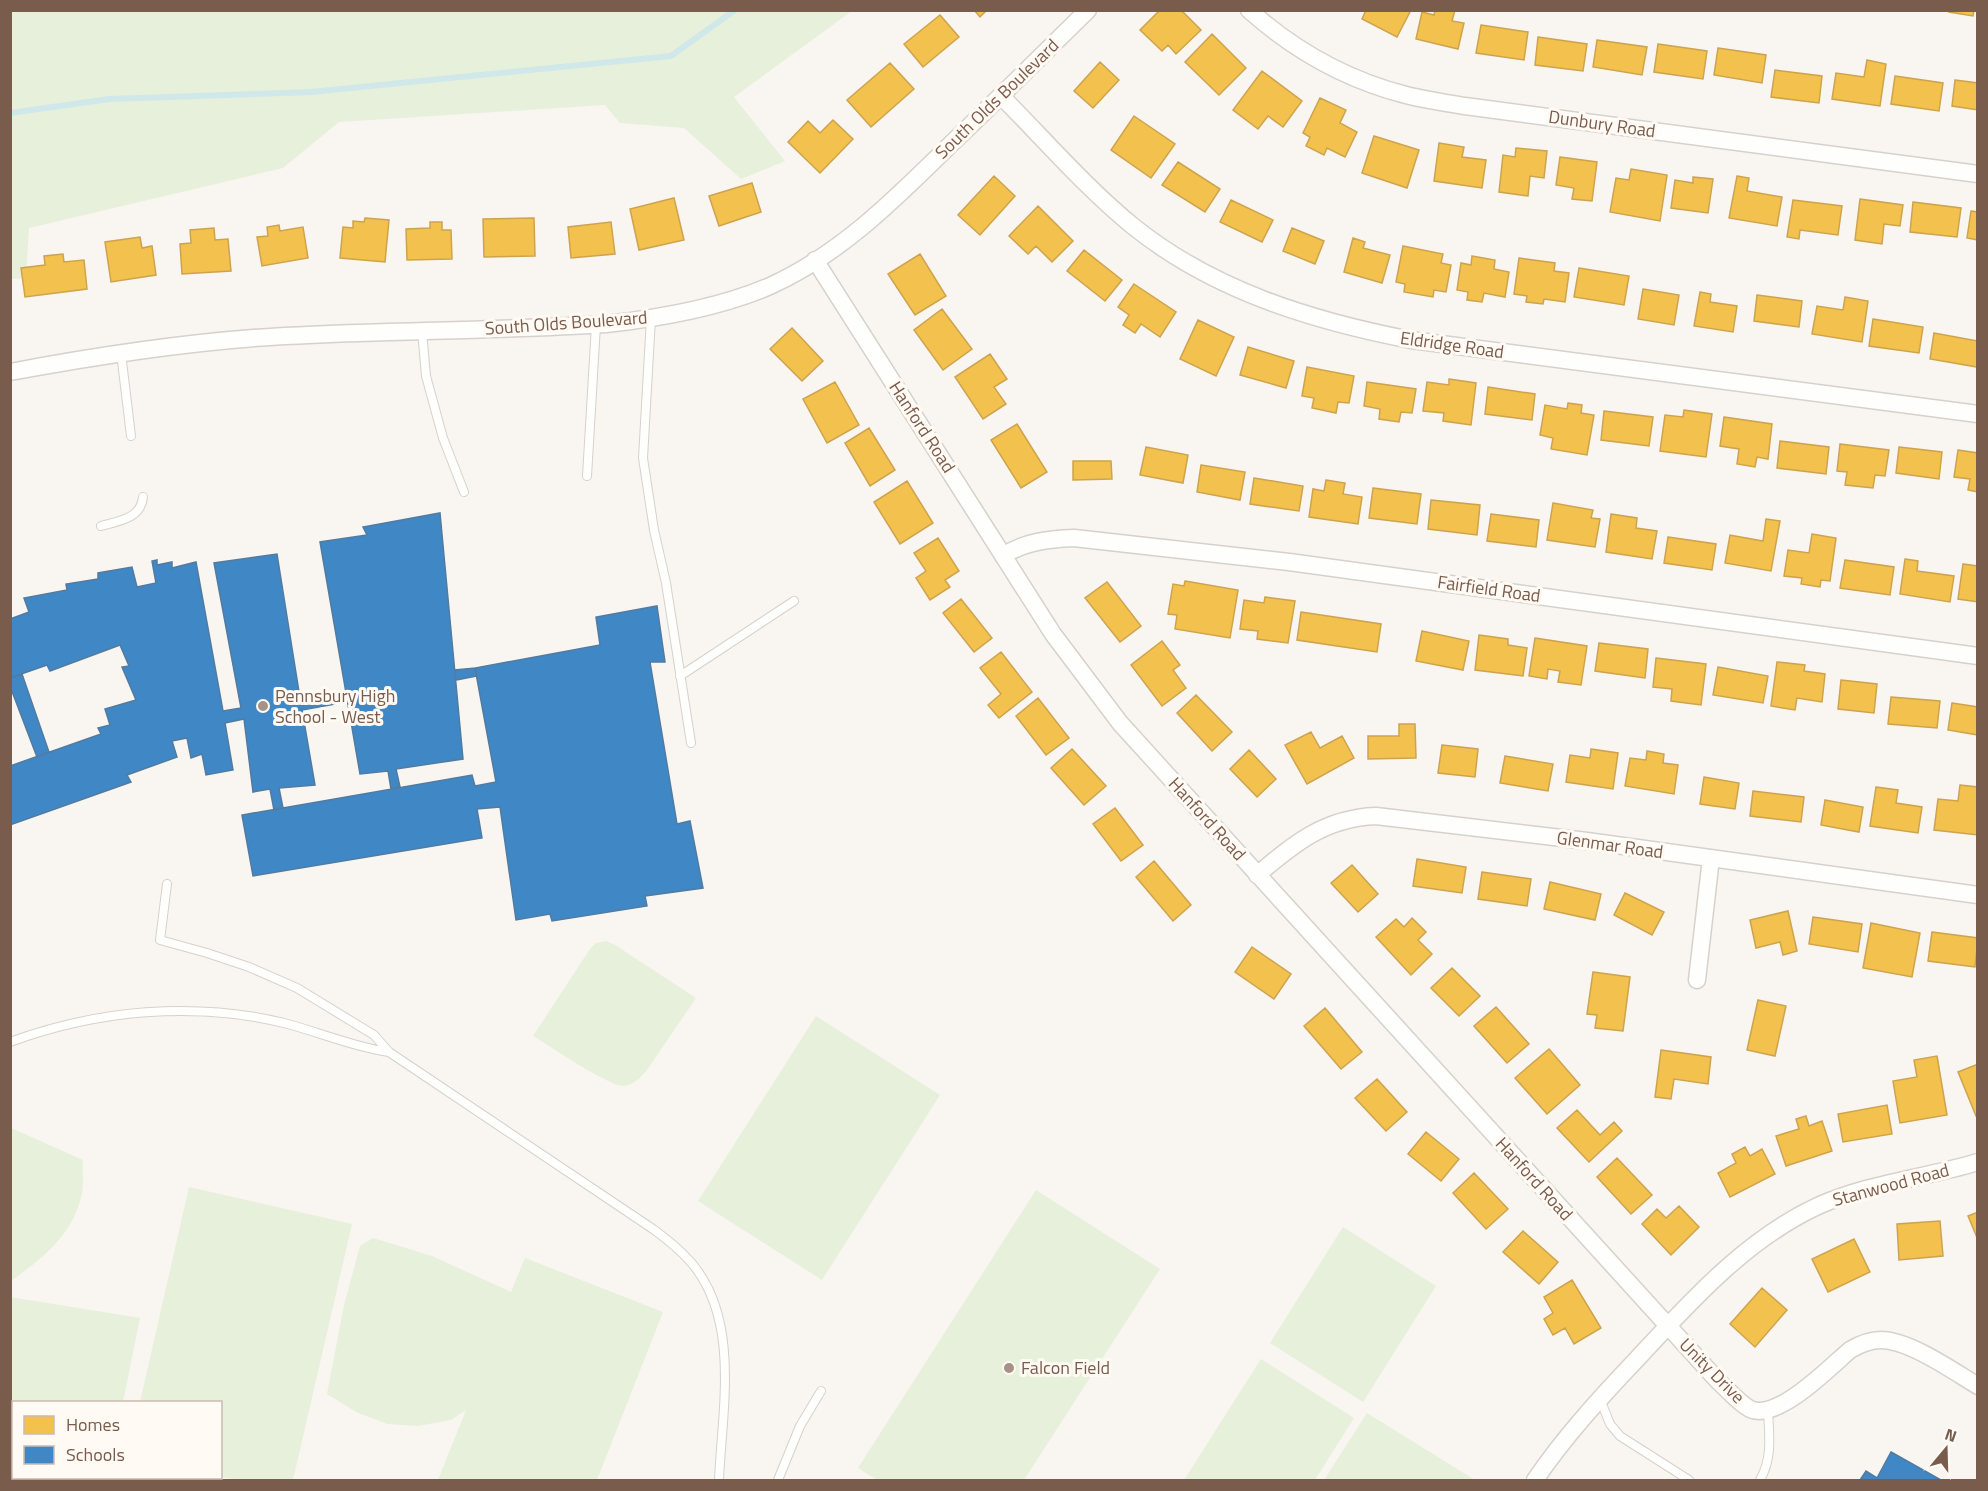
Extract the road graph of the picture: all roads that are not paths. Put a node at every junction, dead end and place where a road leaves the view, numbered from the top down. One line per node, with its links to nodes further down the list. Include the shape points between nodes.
1 (1088, 10): 3 (street, South Olds Boulevard)
2 (1249, 10): 4 (street, Dunbury Road, via 1310,57 1407,95 1477,108)
3 (1001, 96): 5 (street, South Olds Boulevard, via 890,204); 11 (street, Eldridge Road, via 1090,189 1135,228 1207,274 1306,316 1411,340)
4 (1977, 174)
5 (815, 260): 6 (street, South Olds Boulevard, via 755,292); 17 (street, Hanford Road)
6 (651, 318): 7 (street, South Olds Boulevard); 20 (lane, via 643,458)
7 (596, 325): 8 (street, South Olds Boulevard); 13 (lane)
8 (422, 331): 9 (street, South Olds Boulevard, via 284,336); 14 (lane, via 429,387)
9 (121, 352): 10 (street, South Olds Boulevard); 12 (lane)
10 (10, 372)
11 (1977, 414)
12 (131, 436)
13 (587, 476)
14 (464, 492)
15 (143, 497): 16 (lane, via 136,513)
16 (101, 526)
17 (1003, 556): 19 (street, Fairfield Road, via 1024,545 1074,538 1300,564); 23 (street, Hanford Road, via 1102,700)
18 (794, 601): 20 (lane)
19 (1977, 656)
20 (680, 676): 21 (lane)
21 (691, 743)
22 (1711, 858): 23 (street, Glenmar Road, via 1368,816 1314,831); 25 (street, Glenmar Road); 26 (street)
23 (1257, 875): 30 (street, Hanford Road)
24 (167, 884): 28 (lane, via 160,940 207,953 315,997 374,1035)
25 (1977, 895)
26 (1697, 980)
27 (10, 1042): 28 (lane, via 95,1018 195,1011 273,1020 365,1049)
28 (389, 1052): 35 (lane, via 654,1229 695,1266 713,1297 724,1342)
29 (1977, 1162): 30 (street, Stanwood Road, via 1860,1190 1793,1219 1729,1265)
30 (1668, 1326): 33 (street, Stanwood Road); 34 (street, Unity Drive, via 1749,1409)
31 (1977, 1386): 34 (street, Unity Drive, via 1924,1355 1892,1341 1879,1340 1850,1350 1792,1399)
32 (821, 1392): 36 (lane, via 800,1426)
33 (1600, 1398): 37 (street, Stanwood Road, via 1554,1452); 38 (lane, via 1620,1436)
34 (1768, 1409): 39 (lane, via 1770,1449)
35 (719, 1480)
36 (778, 1480)
37 (1536, 1480)
38 (1689, 1480)
39 (1760, 1480)

